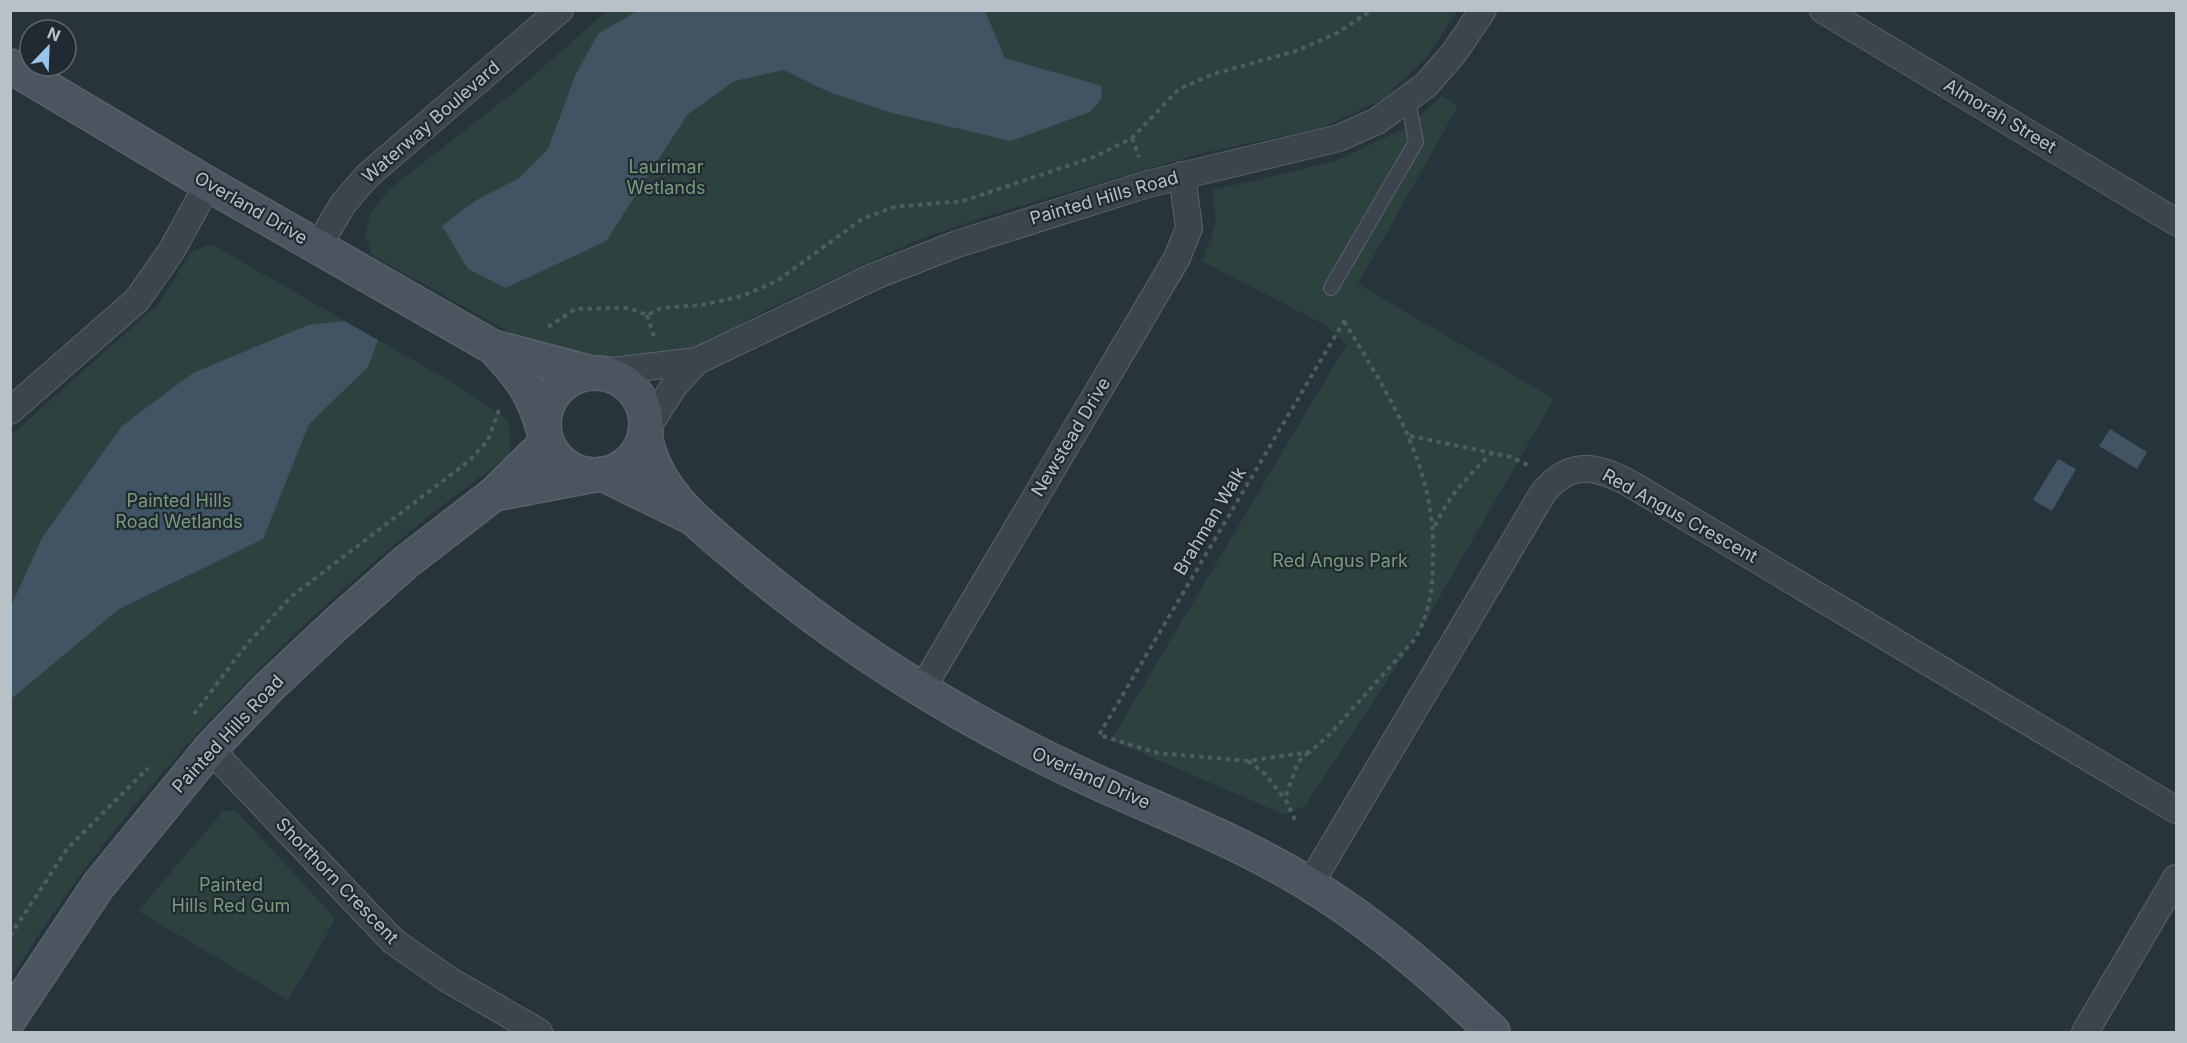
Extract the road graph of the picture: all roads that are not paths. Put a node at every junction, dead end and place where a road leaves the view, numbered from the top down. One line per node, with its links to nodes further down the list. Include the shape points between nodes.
1 (560, 10): 9 (street, Waterway Boulevard, via 367,176)
2 (1483, 10): 5 (street, Painted Hills Road, via 1454,53)
3 (1823, 10): 8 (street, Almorah Street)
4 (10, 66): 7 (street, Overland Drive)
5 (1408, 100): 6 (street, Painted Hills Road, via 1377,121 1339,138); 10 (lane, via 1416,142)
6 (1182, 175): 12 (street, Painted Hills Road, via 957,244 875,276); 20 (street, Newstead Drive, via 1189,228 1177,258)
7 (208, 184): 9 (street, Overland Drive); 14 (street, via 172,250 137,300)
8 (2176, 222)
9 (318, 246): 11 (street, Overland Drive)
10 (1331, 288)
11 (493, 347): 13 (street, Overland Drive); 16 (street, Overland Drive, via 517,372 536,401)
12 (697, 362): 13 (street, Painted Hills Road); 15 (street, Painted Hills Road, via 674,387)
13 (594, 373): 15 (street, via 613,377 639,398); 16 (street, via 574,377 549,401 544,418)
14 (10, 411)
15 (646, 432): 17 (street, via 631,460); 19 (street, Overland Drive, via 652,461)
16 (546, 439): 17 (street, via 554,455 566,466); 18 (street, Painted Hills Road)
17 (598, 475): 18 (street, Painted Hills Road); 19 (street, Overland Drive)
18 (494, 494): 21 (street, Painted Hills Road, via 406,562 335,625 268,687)
19 (691, 517): 20 (street, Overland Drive, via 759,575 856,648)
20 (922, 689): 24 (street, Overland Drive, via 1023,747 1226,838)
21 (210, 749): 25 (street, Painted Hills Road, via 98,886); 26 (street, Shorthorn Crescent, via 393,941 429,967)
22 (2176, 810): 24 (street, Red Angus Crescent, via 1629,483 1596,469 1581,469 1554,479 1543,492)
23 (2176, 878): 28 (street)
24 (1310, 884): 27 (street, Overland Drive, via 1420,966)
25 (10, 1018)
26 (539, 1032)
27 (1493, 1032)
28 (2085, 1032)

